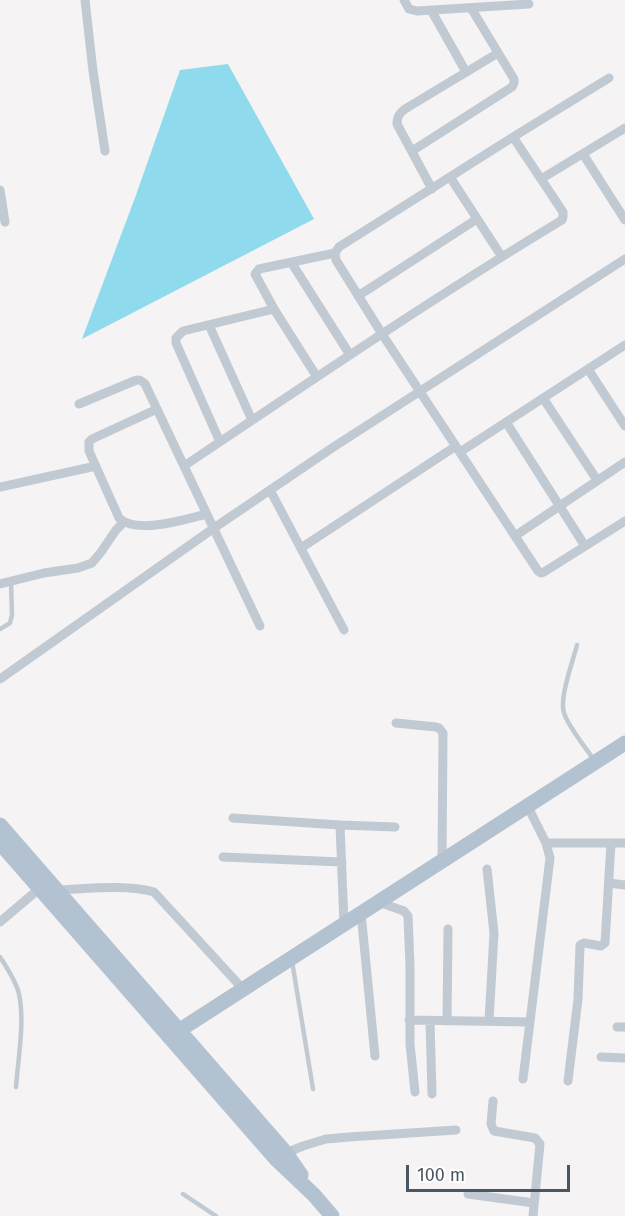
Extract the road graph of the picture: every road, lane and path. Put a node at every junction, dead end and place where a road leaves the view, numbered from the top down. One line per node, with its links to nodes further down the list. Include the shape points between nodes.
1 (85, 0): 11 (street)
2 (404, 0): 5 (street, via 409,9)
3 (529, 4): 4 (street)
4 (471, 8): 5 (street); 6 (street)
5 (431, 10): 7 (street)
6 (498, 53): 7 (street); 12 (street, via 514,79 512,87)
7 (466, 72): 12 (street, via 400,113 397,123)
8 (609, 78): 10 (street)
9 (625, 128): 13 (street)
10 (513, 137): 14 (street); 15 (street)
11 (105, 151)
12 (412, 151): 16 (street)
13 (583, 154): 15 (street); 19 (street)
14 (450, 177): 16 (street); 18 (street)
15 (541, 178): 22 (street, via 564,217)
16 (432, 189): 21 (street)
17 (0, 190): 20 (street)
18 (477, 219): 22 (street); 25 (street)
19 (625, 220)
20 (5, 222)
21 (334, 253): 24 (street); 25 (street)
22 (502, 257): 28 (street)
23 (625, 259): 33 (street)
24 (291, 262): 26 (street, via 259,269 255,274); 30 (street)
25 (358, 296): 28 (street)
26 (274, 309): 27 (street); 32 (street)
27 (210, 325): 37 (street); 40 (street, via 183,331 176,343)
28 (382, 334): 30 (street); 33 (street)
29 (625, 345): 31 (street)
30 (350, 355): 32 (street)
31 (588, 369): 34 (street); 39 (street)
32 (317, 377): 37 (street)
33 (420, 391): 41 (street); 47 (street)
34 (543, 398): 38 (street); 45 (street)
35 (79, 404): 36 (street, via 138,380 145,384)
36 (157, 410): 43 (street, via 92,439 88,447); 44 (street)
37 (252, 420): 40 (street)
38 (506, 422): 41 (street); 48 (street)
39 (625, 426)
40 (220, 442): 44 (street)
41 (458, 449): 53 (street); 55 (street)
42 (625, 462): 45 (street)
43 (96, 466): 46 (street); 51 (street)
44 (184, 466): 49 (street)
45 (597, 480): 48 (street)
46 (0, 487)
47 (270, 490): 52 (street); 55 (street)
48 (560, 506): 53 (street); 54 (street)
49 (207, 514): 51 (street, via 160,524); 52 (street)
50 (625, 521): 54 (street)
51 (124, 522): 56 (street, via 92,563)
52 (214, 528): 58 (street); 62 (street)
53 (515, 536): 54 (street, via 541,573)
54 (585, 546)
55 (301, 549): 60 (street)
56 (11, 582): 57 (street); 59 (lane, via 12,615 10,623)
57 (0, 584)
58 (260, 626)
59 (0, 629)
60 (344, 630)
61 (577, 645): 65 (lane, via 563,710)
62 (0, 679)
63 (396, 723): 76 (street, via 442,730)
64 (625, 743): 65 (main road)
65 (595, 762): 66 (main road)
66 (527, 805): 72 (street); 76 (main road)
67 (232, 818): 69 (street)
68 (0, 825): 82 (main road)
69 (340, 825): 70 (street); 77 (street)
70 (395, 827)
71 (0, 843): 81 (main road)
72 (546, 843): 73 (street); 95 (street, via 549,872)
73 (611, 843): 74 (street); 79 (street)
74 (625, 843)
75 (223, 857): 77 (street)
76 (442, 861): 83 (main road)
77 (342, 862): 86 (street)
78 (487, 869): 94 (street, via 494,933)
79 (609, 883): 80 (street); 101 (street, via 605,943 580,945)
80 (625, 885)
81 (40, 888): 85 (street); 96 (main road)
82 (57, 890): 90 (street, via 154,892); 96 (main road)
83 (378, 902): 84 (main road); 91 (street, via 408,916)
84 (361, 913): 86 (main road); 97 (street)
85 (0, 922)
86 (344, 924): 89 (main road)
87 (448, 929): 93 (street)
88 (0, 957): 102 (lane, via 19,992)
89 (292, 958): 90 (main road); 103 (lane)
90 (243, 990): 96 (main road)
91 (409, 1020): 92 (street); 104 (street)
92 (430, 1021): 93 (street); 105 (street)
93 (447, 1021): 94 (street)
94 (489, 1022): 95 (street)
95 (530, 1022): 100 (street)
96 (175, 1034): 108 (main road); 111 (main road, via 276,1159)
97 (375, 1056)
98 (601, 1057): 99 (street)
99 (625, 1058)
100 (523, 1079)
101 (568, 1081)
102 (16, 1087)
103 (313, 1089)
104 (415, 1092)
105 (432, 1094)
106 (493, 1101): 112 (street, via 494,1131 535,1138 540,1144)
107 (456, 1130): 108 (street, via 326,1139)
108 (286, 1153): 111 (main road)
109 (183, 1194): 113 (lane)
110 (468, 1194): 112 (street)
111 (314, 1195): 114 (main road)
112 (534, 1203): 115 (street)
113 (216, 1216)
114 (332, 1216)
115 (533, 1216)

